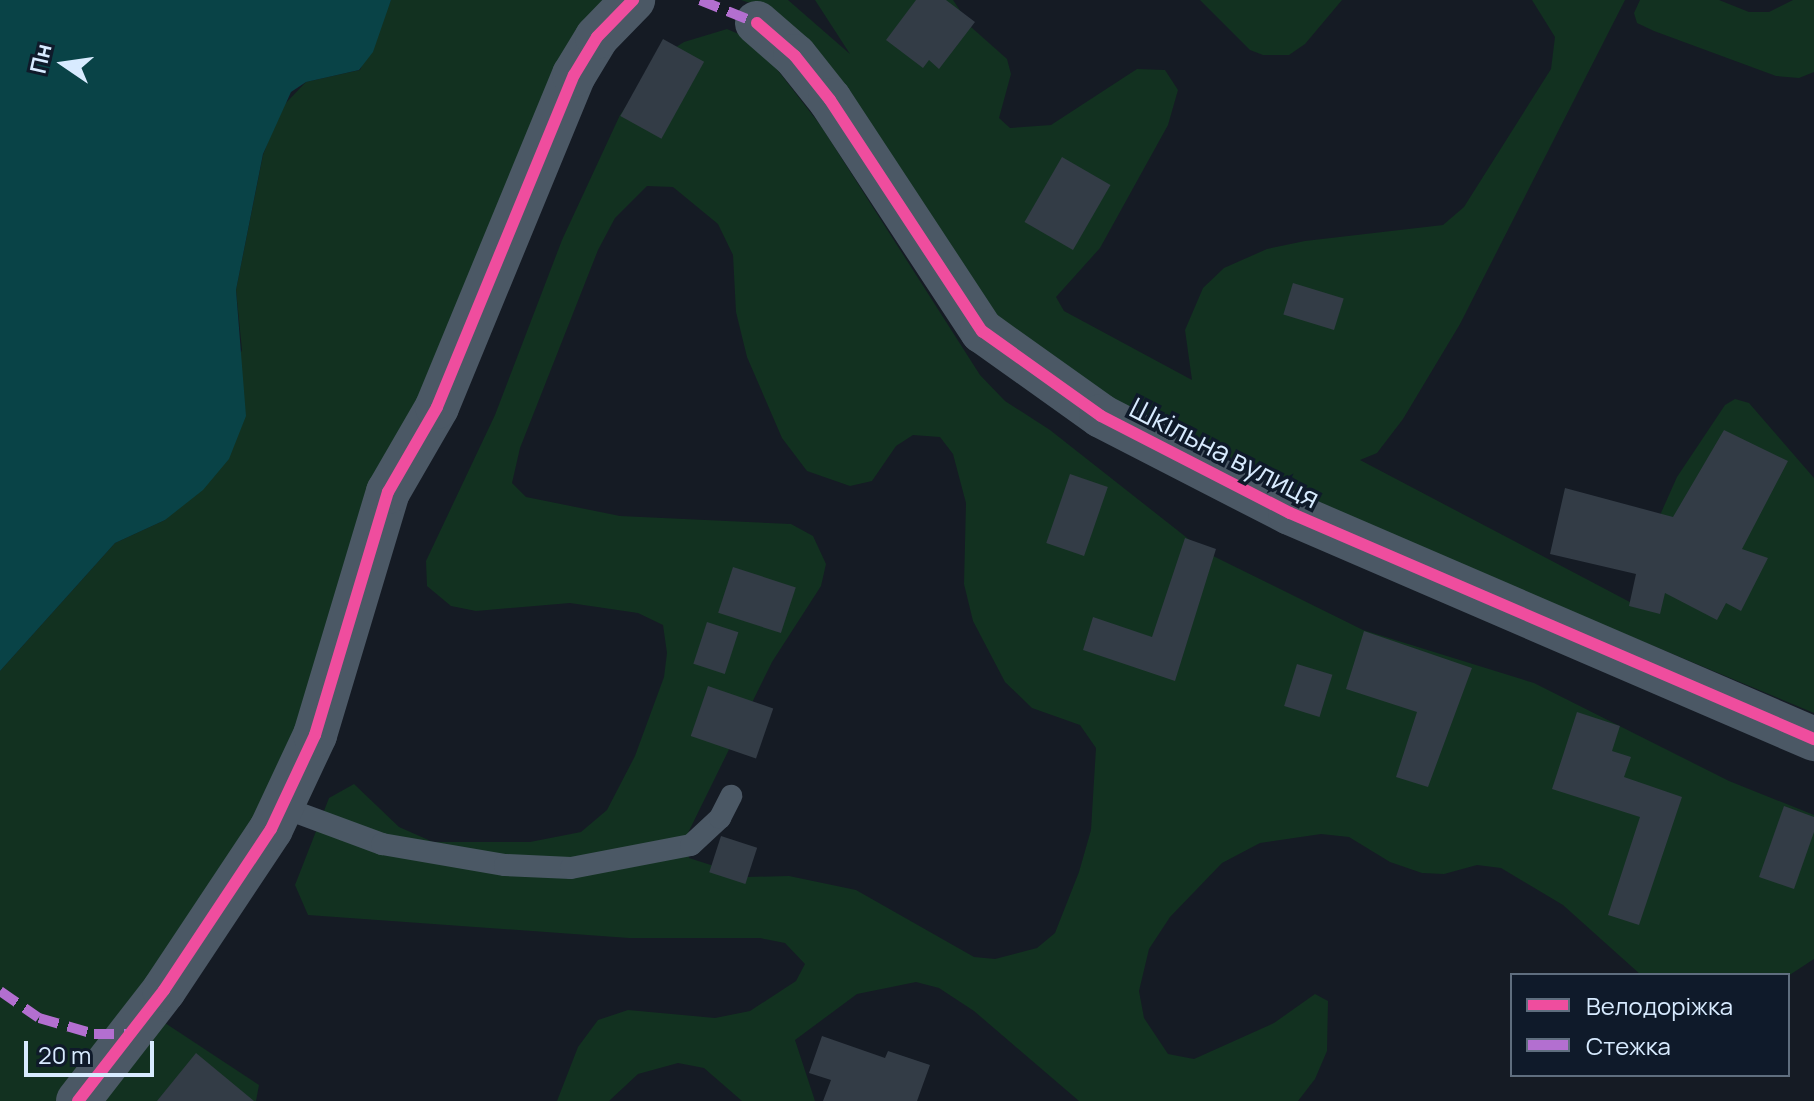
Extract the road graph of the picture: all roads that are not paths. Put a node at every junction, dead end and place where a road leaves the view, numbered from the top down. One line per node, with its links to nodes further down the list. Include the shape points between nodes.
1 (633, 0): 5 (street, via 597,37 574,75 437,407 388,492 315,735)
2 (757, 23): 3 (street, Шкільна вулиця, via 795,56 830,100 982,331 1101,416 1290,513)
3 (1814, 739)
4 (731, 796): 5 (lane, via 720,818 691,845 571,868 505,865 382,844)
5 (282, 807): 6 (street, via 223,906)
6 (78, 1101)

